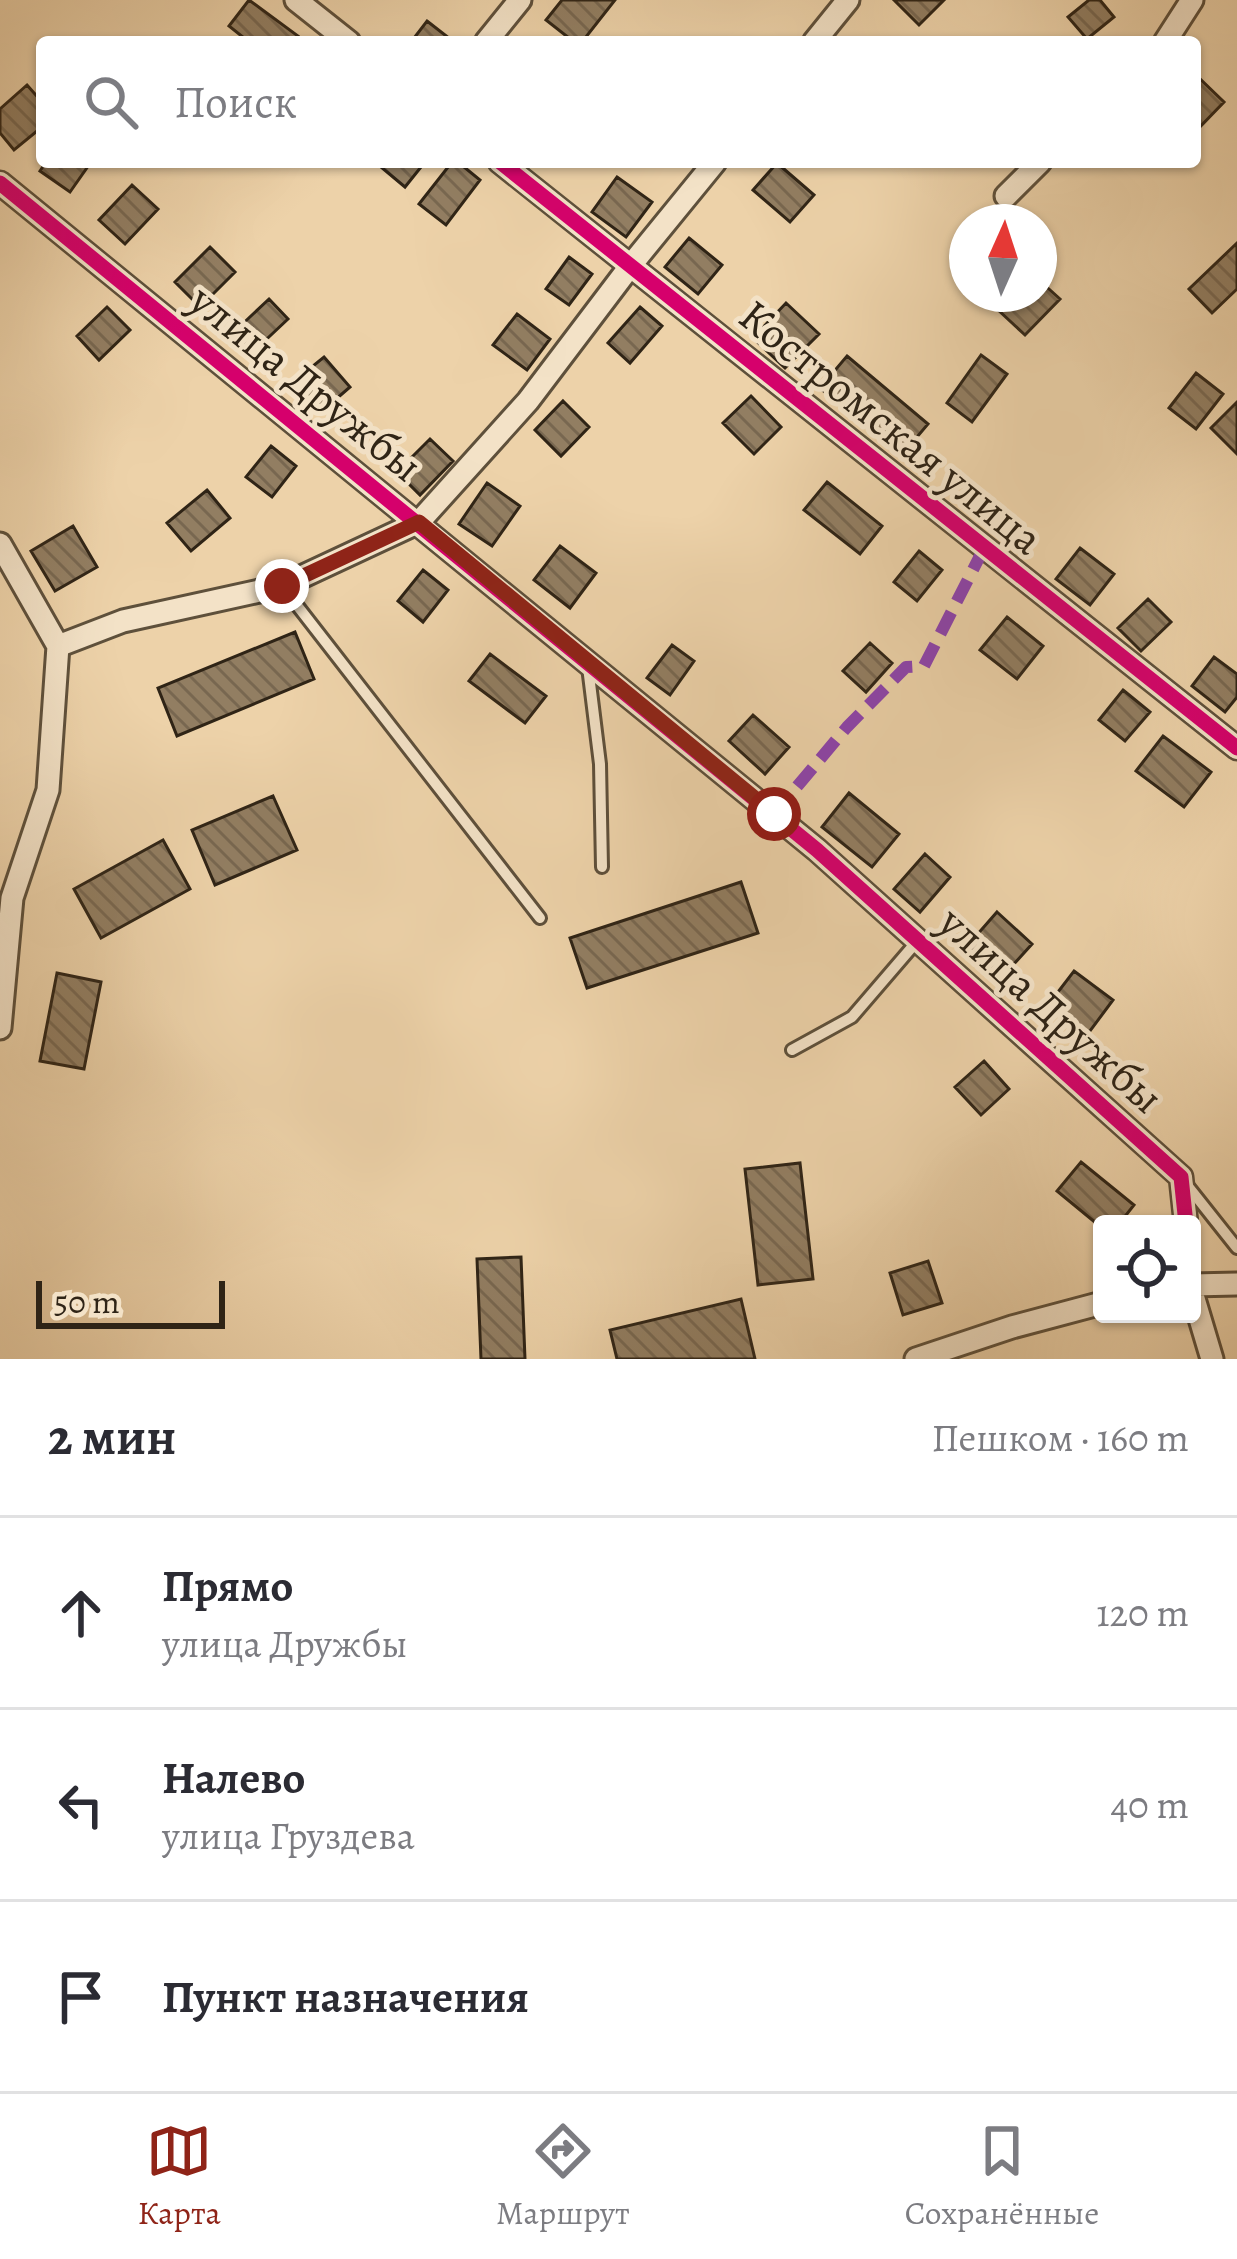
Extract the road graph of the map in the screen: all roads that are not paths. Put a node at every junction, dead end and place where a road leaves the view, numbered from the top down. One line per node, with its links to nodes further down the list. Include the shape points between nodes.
1 (296, 0): 5 (street)
2 (520, 0): 6 (street)
3 (848, 0): 7 (street)
4 (1192, 0): 8 (street)
5 (341, 36)
6 (491, 36)
7 (819, 36)
8 (1169, 36)
9 (508, 168): 14 (street, Костромская улица)
10 (711, 168): 14 (street)
11 (1034, 168): 13 (street)
12 (0, 183): 15 (street, улица Дружбы)
13 (1006, 196)
14 (631, 265): 15 (street, via 528,401); 20 (street, Костромская улица)
15 (419, 522): 17 (street); 19 (street, улица Дружбы)
16 (0, 544): 18 (street)
17 (282, 586): 18 (street, via 123,621); 23 (lane)
18 (58, 646): 22 (street, via 48,790)
19 (588, 660): 21 (lane); 24 (street, улица Дружбы)
20 (1237, 748)
21 (602, 867)
22 (6, 903): 25 (street)
23 (540, 918)
24 (919, 939): 26 (lane, via 852,1017); 27 (street, улица Дружбы)
25 (0, 1028)
26 (792, 1050)
27 (1181, 1178): 28 (street); 29 (lane)
28 (1185, 1215)
29 (1237, 1248)
30 (1237, 1284): 31 (street)
31 (1201, 1288)
32 (1093, 1305): 34 (street)
33 (1201, 1320): 35 (street)
34 (916, 1359)
35 (1212, 1359)

